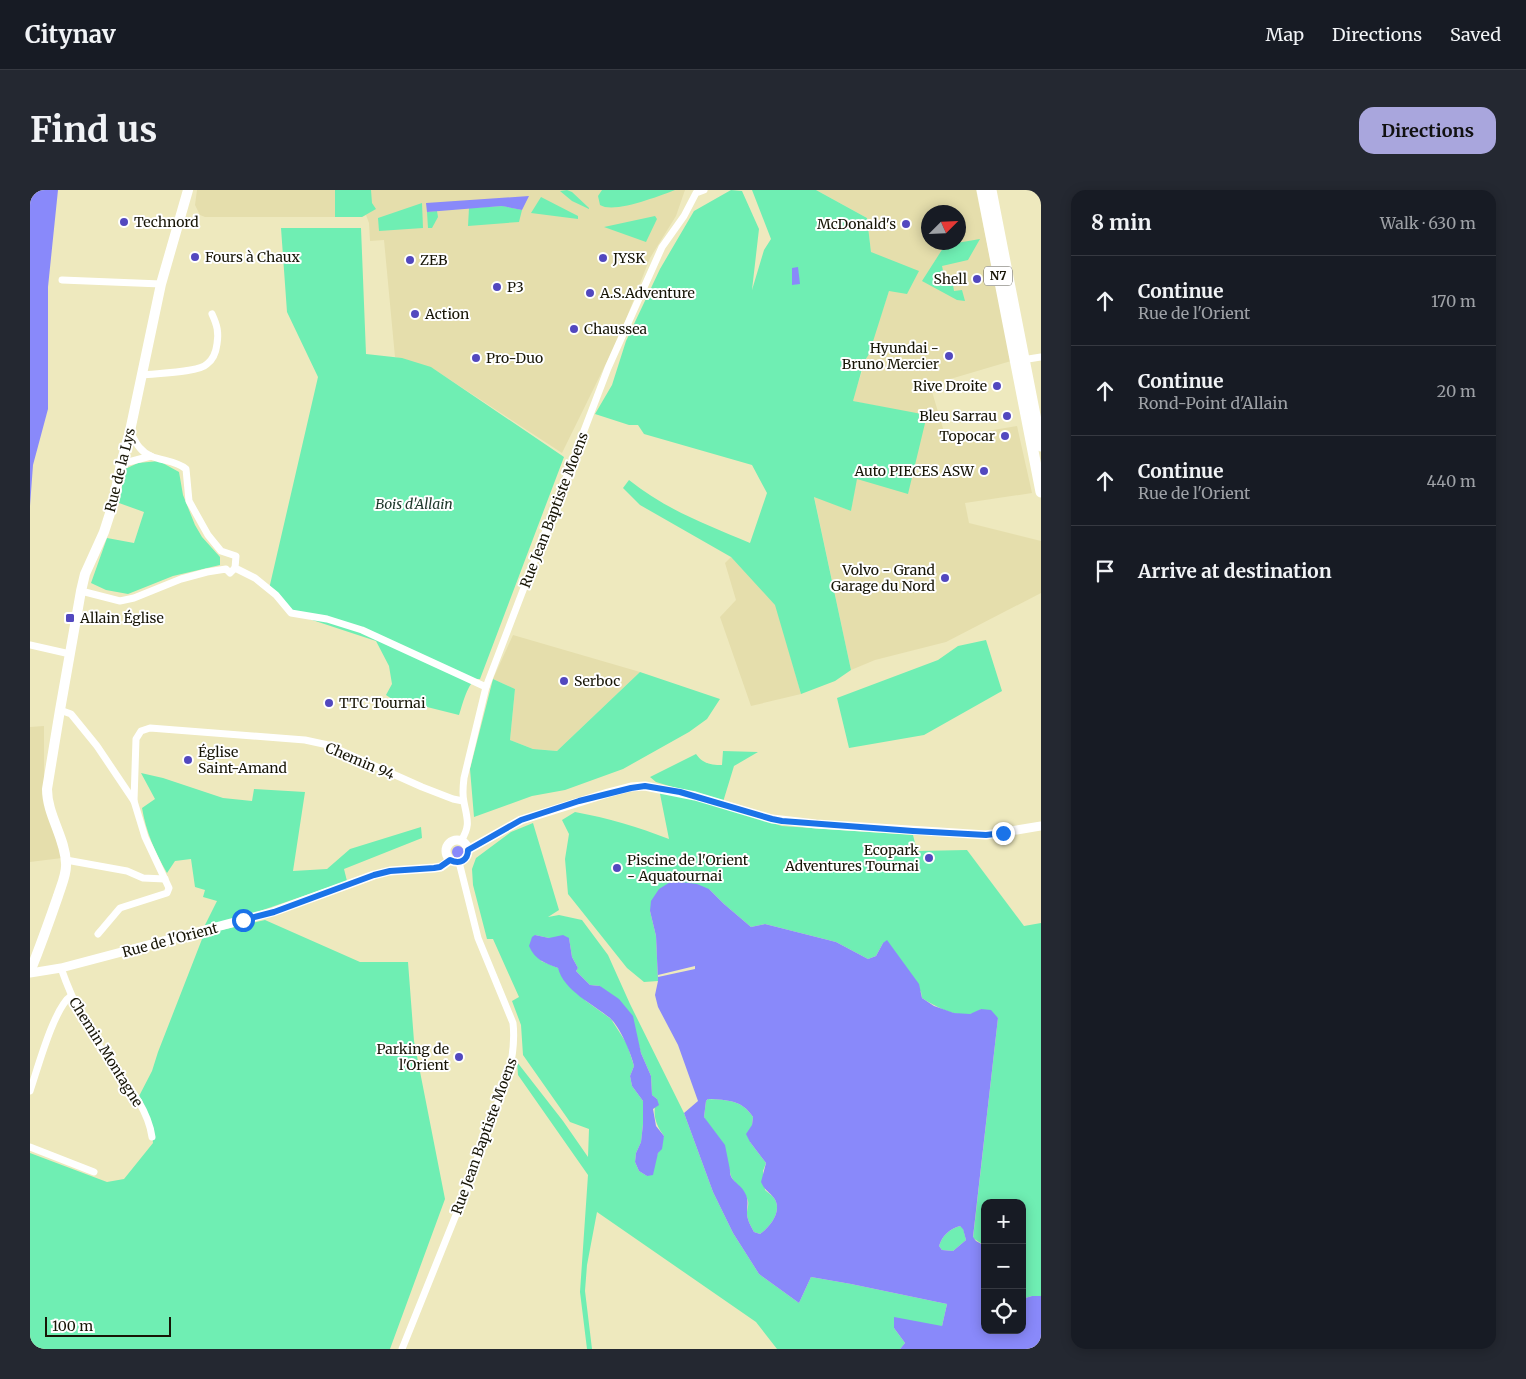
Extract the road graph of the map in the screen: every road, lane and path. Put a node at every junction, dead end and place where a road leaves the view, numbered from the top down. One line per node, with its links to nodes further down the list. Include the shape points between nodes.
1 (188, 190): 6 (main road, Rue de la Lys)
2 (704, 190): 20 (street, Rue Jean Baptiste Moens, via 696,193 662,247 608,368)
3 (982, 190): 9 (main road, N7)
4 (990, 190): 9 (main road, N7)
5 (62, 280): 6 (street)
6 (162, 284): 10 (main road, Rue de la Lys)
7 (212, 314): 10 (street, via 218,327 218,339 215,354 207,364 188,371)
8 (1041, 357): 9 (street)
9 (1020, 361): 12 (main road, N7); 15 (main road, N7)
10 (142, 375): 11 (main road, Rue de la Lys)
11 (130, 432): 13 (street, via 141,449); 14 (main road, Rue de la Lys)
12 (1041, 446)
13 (151, 456): 14 (street); 16 (street, via 179,463 186,469 189,501 221,551 236,556)
14 (121, 464): 17 (main road, Rue de la Lys, via 113,504)
15 (1041, 492)
16 (235, 568): 17 (street, via 230,573 226,569 180,578 120,601); 20 (street, via 276,595 291,613 327,619 362,630)
17 (81, 591): 19 (main road, Rue de la Lys)
18 (30, 644): 19 (street)
19 (70, 654): 21 (main road, Rue de la Lys)
20 (486, 687): 23 (street, Rue Jean Baptiste Moens, via 464,778)
21 (60, 710): 22 (street, via 71,714); 27 (main road, Rue de la Lys, via 47,799)
22 (134, 801): 23 (street, Chemin 94, via 136,739 141,731 150,728 303,740 328,745 414,784); 29 (street, via 145,837)
23 (463, 801): 25 (street, Rue Jean Baptiste Moens, via 468,826)
24 (1041, 826): 26 (street, via 986,835 816,824 772,819 695,796 645,786 608,793 521,820)
25 (461, 840): 26 (street); 28 (street, via 452,841 446,847 446,853)
26 (468, 850): 28 (street, via 467,857)
27 (66, 860): 29 (street, via 127,871 143,878); 32 (main road, Rue de la Lys, via 64,878)
28 (455, 861): 31 (street, Rue de l'Orient, via 434,868 390,871 260,916); 38 (street, Rue Jean Baptiste Moens, via 478,938 513,1023 514,1055 464,1195)
29 (165, 879): 30 (street, via 169,888 167,893 120,908)
30 (98, 934)
31 (61, 968): 32 (street, Rue de l'Orient); 33 (street, Chemin Montagne)
32 (30, 973)
33 (71, 996): 34 (street, via 55,1021); 35 (street, Chemin Montagne, via 97,1042 130,1087 151,1127)
34 (30, 1091)
35 (152, 1137)
36 (30, 1147): 37 (street)
37 (94, 1172)
38 (402, 1349)

